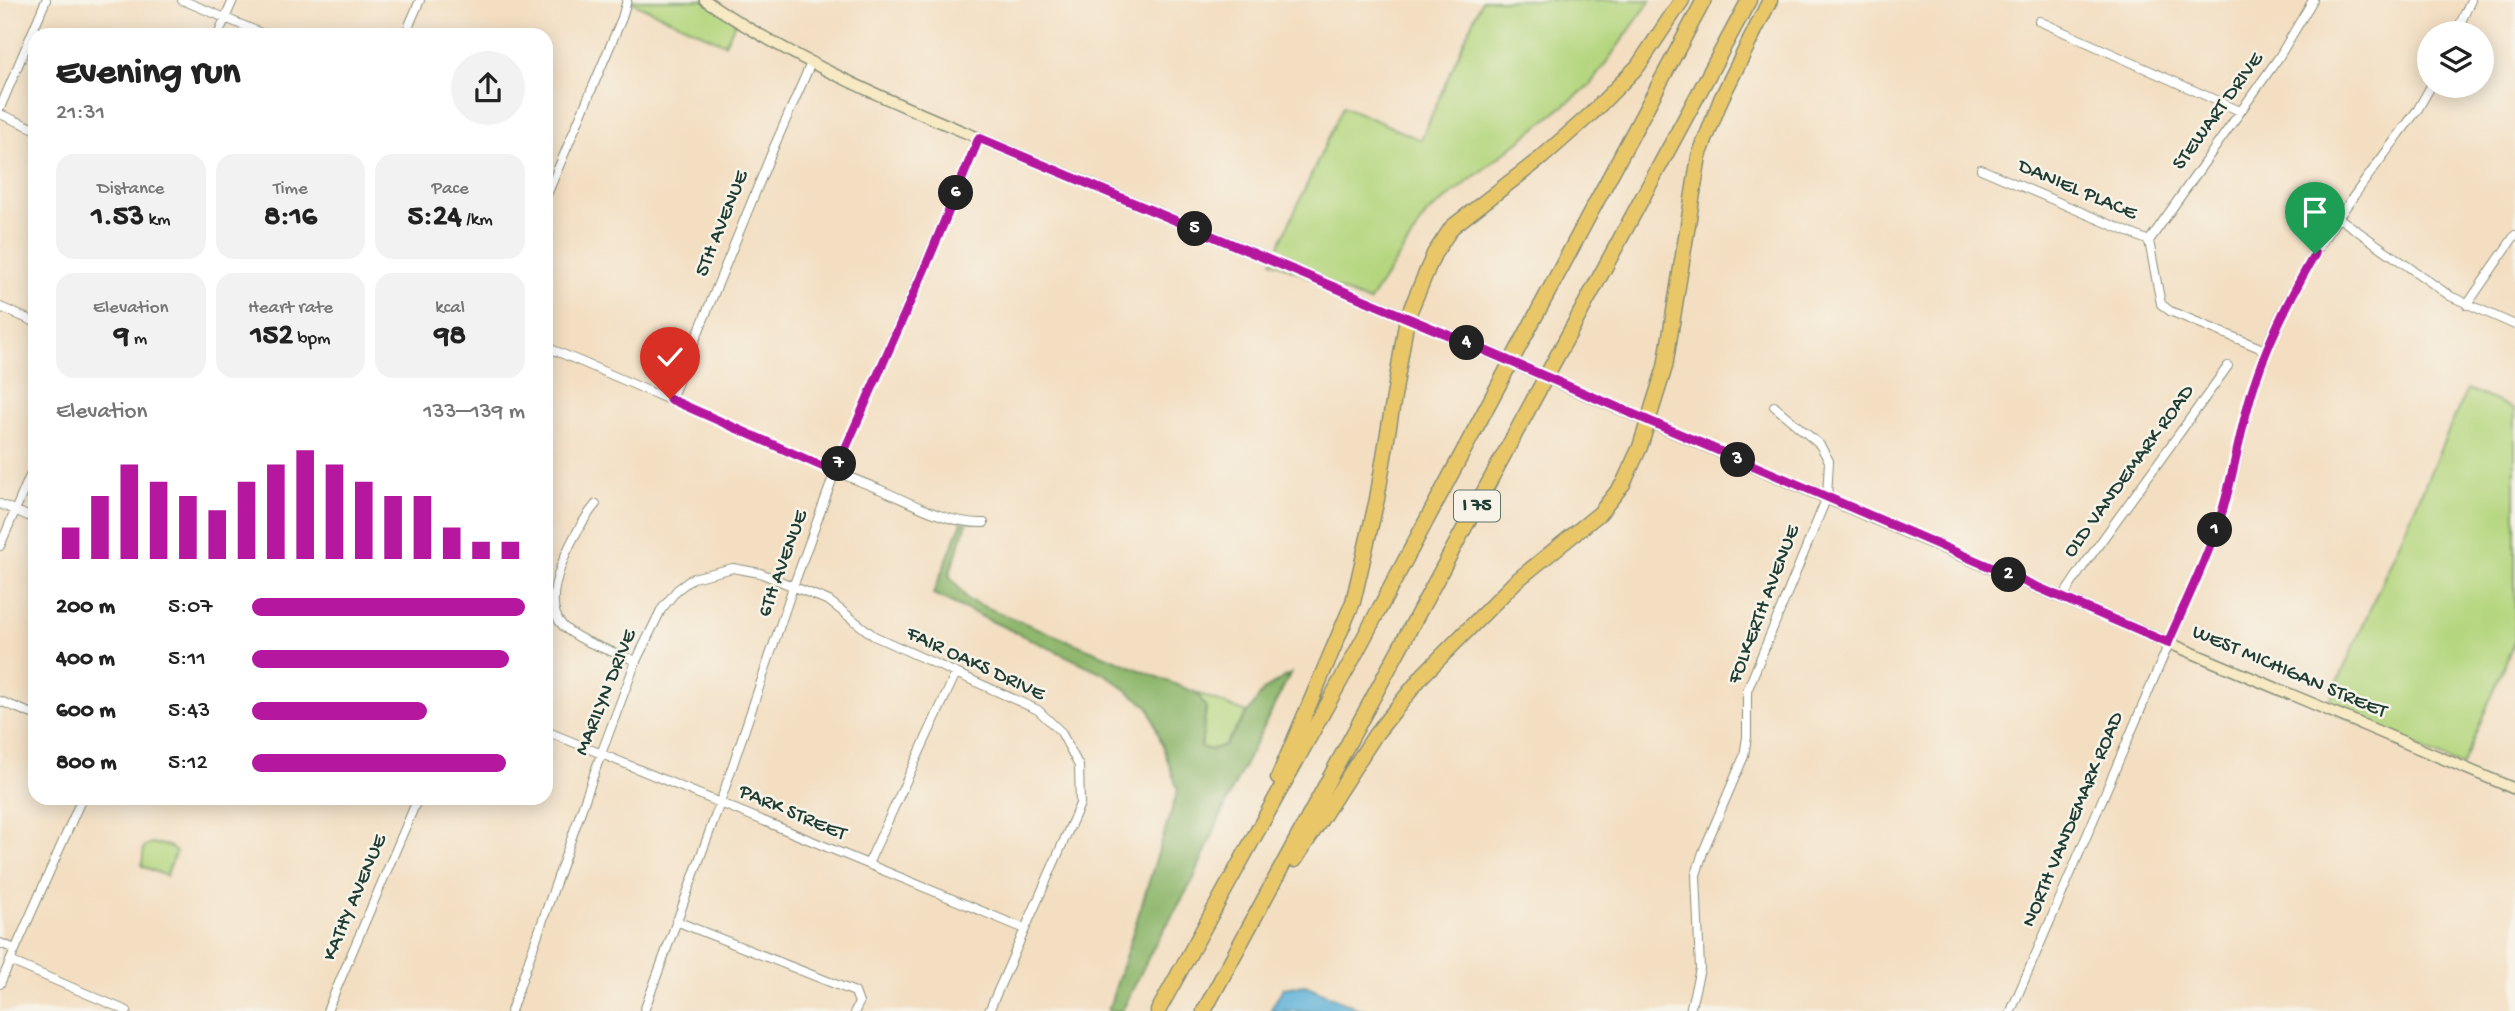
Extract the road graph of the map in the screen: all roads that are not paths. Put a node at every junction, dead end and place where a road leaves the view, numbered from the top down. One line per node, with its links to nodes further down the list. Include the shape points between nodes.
1 (46, 0): 16 (street)
2 (182, 0): 13 (street)
3 (233, 0): 13 (street)
4 (420, 0): 19 (street)
5 (627, 0): 29 (street)
6 (705, 0): 21 (main road, WEST MICHIGAN STREET)
7 (1682, 0): 35 (highway, via 1638,66 1592,113 1452,228 1434,254)
8 (1704, 0): 68 (highway, I 75)
9 (1749, 0): 70 (highway, I 75)
10 (1770, 0): 43 (highway, via 1721,99 1699,156 1665,367)
11 (2313, 0): 24 (street, STEWART DRIVE)
12 (2471, 0): 15 (street)
13 (226, 17): 17 (street); 18 (street)
14 (2039, 21): 24 (street)
15 (2461, 21)
16 (34, 28)
17 (221, 28)
18 (250, 28)
19 (408, 28)
20 (28, 42): 23 (street)
21 (811, 63): 27 (main road, WEST MICHIGAN STREET); 41 (street, 5TH AVENUE)
22 (2424, 98): 30 (street, NORTH VANDEMARK ROAD)
23 (0, 108)
24 (2240, 111): 32 (street, STEWART DRIVE)
25 (0, 114): 26 (street)
26 (28, 126)
27 (979, 138): 35 (main road, WEST MICHIGAN STREET); 44 (street, 6TH AVENUE)
28 (1981, 169): 32 (street, DANIEL PLACE)
29 (553, 181)
30 (2339, 218): 33 (street); 39 (street, NORTH VANDEMARK ROAD, via 2287,302)
31 (2515, 236): 33 (street)
32 (2148, 241): 39 (street, DANIEL PLACE, via 2161,304)
33 (2467, 305): 37 (street)
34 (0, 307): 36 (street)
35 (1407, 318): 43 (main road, WEST MICHIGAN STREET, bridge); 68 (highway, via 1377,499 1353,602)
36 (28, 319)
37 (2515, 325)
38 (553, 350): 41 (street)
39 (2265, 350): 57 (street, NORTH VANDEMARK ROAD, via 2222,513)
40 (2228, 366): 55 (street, OLD VANDEMARK ROAD)
41 (670, 399): 44 (street)
42 (1774, 406): 46 (street, FOLKERTH AVENUE, via 1820,445 1829,461)
43 (1648, 422): 46 (main road, WEST MICHIGAN STREET); 70 (highway, via 1623,484 1600,513 1515,582 1423,675 1375,735)
44 (835, 472): 51 (street, via 947,518); 53 (street, 6TH AVENUE)
45 (28, 480): 49 (street)
46 (1827, 497): 55 (main road, WEST MICHIGAN STREET); 85 (street, FOLKERTH AVENUE, via 1747,691 1744,756 1696,875 1700,969)
47 (0, 504): 49 (street)
48 (596, 504): 54 (street, via 582,520)
49 (15, 510): 50 (street); 52 (street)
50 (28, 516)
51 (984, 523)
52 (0, 546)
53 (793, 587): 58 (street, MARILYN DRIVE, via 733,568 693,578 661,610); 59 (street, FAIR OAKS DRIVE, via 829,601 892,646); 65 (street, 6TH AVENUE)
54 (553, 591)
55 (2063, 598): 57 (main road, WEST MICHIGAN STREET)
56 (553, 608): 58 (street, via 561,625 576,636)
57 (2168, 643): 64 (main road, WEST MICHIGAN STREET); 86 (street, NORTH VANDEMARK ROAD)
58 (636, 661): 63 (street, MARILYN DRIVE)
59 (956, 673): 69 (street); 72 (street, FAIR OAKS DRIVE, via 1038,710 1060,732 1079,766 1080,804)
60 (0, 701): 61 (street)
61 (28, 712)
62 (553, 734): 63 (street, PARK STREET)
63 (601, 754): 65 (street, PARK STREET); 79 (street, MARILYN DRIVE)
64 (2515, 789)
65 (720, 803): 69 (street, PARK STREET); 71 (street, 6TH AVENUE)
66 (79, 805): 74 (street)
67 (415, 805): 78 (street, KATHY AVENUE)
68 (1244, 855): 83 (highway, I 75)
69 (868, 864): 72 (street, PARK STREET)
70 (1254, 918): 84 (highway, I 75)
71 (676, 921): 80 (street, 6TH AVENUE); 81 (street, via 855,992 859,1003)
72 (1025, 929): 82 (street, FAIR OAKS DRIVE)
73 (0, 943): 74 (street)
74 (15, 950): 75 (street)
75 (10, 961): 76 (street); 77 (street)
76 (0, 984)
77 (127, 1011)
78 (327, 1011)
79 (511, 1011)
80 (644, 1011)
81 (855, 1011)
82 (989, 1011)
83 (1158, 1011)
84 (1203, 1011)
85 (1690, 1011)
86 (2011, 1011)

